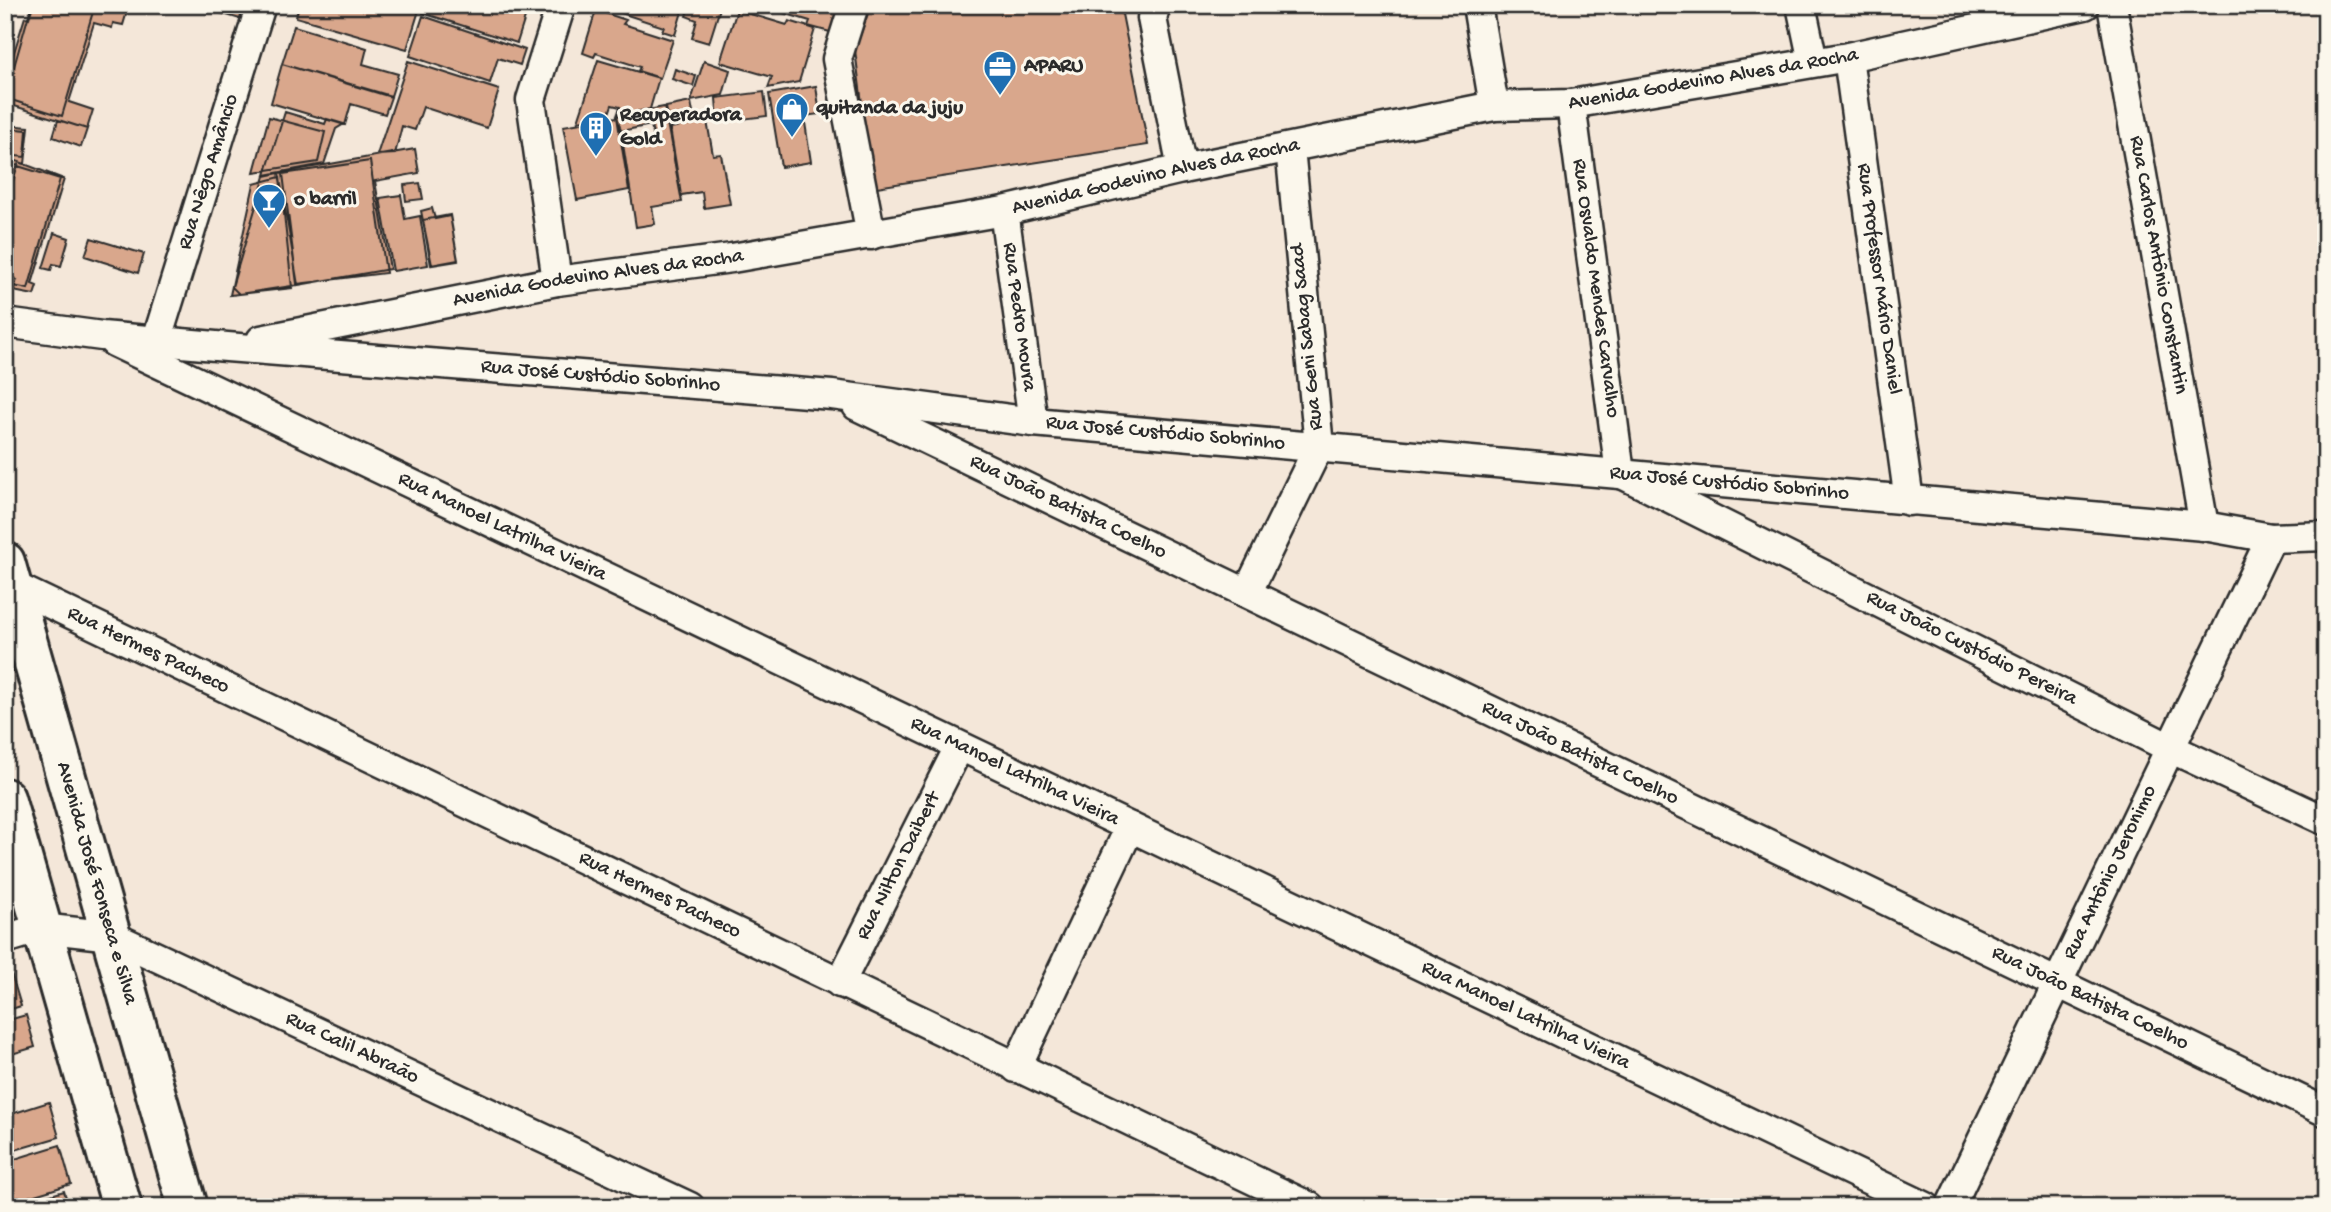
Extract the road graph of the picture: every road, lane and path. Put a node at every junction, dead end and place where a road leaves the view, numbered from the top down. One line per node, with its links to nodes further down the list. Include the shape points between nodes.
1 (261, 5): 20 (street, Rua Nêgo Amâncio)
2 (561, 5): 17 (street, via 531,100)
3 (854, 5): 16 (street, via 837,59)
4 (1156, 5): 14 (street, via 1153,18)
5 (1476, 5): 12 (street)
6 (1801, 5): 10 (street)
7 (2085, 5): 9 (street, Avenida Godevino Alves da Rocha)
8 (2112, 5): 27 (street, Rua Carlos Antônio Constantin)
9 (1848, 57): 10 (street, Avenida Godevino Alves da Rocha); 26 (street, Rua Professor Mário Daniel)
10 (1813, 62): 11 (street, Avenida Godevino Alves da Rocha)
11 (1571, 104): 12 (street, Avenida Godevino Alves da Rocha); 25 (street, Rua Osvaldo Mendes Carvalho)
12 (1494, 106): 13 (street, Avenida Godevino Alves da Rocha)
13 (1290, 148): 14 (street, Avenida Godevino Alves da Rocha); 24 (street, Rua Geni Sabag Saad)
14 (1182, 169): 15 (street, Avenida Godevino Alves da Rocha)
15 (1004, 211): 16 (street, Avenida Godevino Alves da Rocha); 23 (street, Rua Pedro Moura)
16 (871, 235): 17 (street, Avenida Godevino Alves da Rocha)
17 (557, 281): 21 (street, Avenida Godevino Alves da Rocha)
18 (5, 323): 19 (street, Rua José Custódio Sobrinho)
19 (102, 336): 20 (street, Rua José Custódio Sobrinho); 32 (street, Rua Manoel Latrilha Vieira)
20 (156, 339): 21 (street, Rua José Custódio Sobrinho)
21 (227, 347): 22 (street, Rua José Custódio Sobrinho)
22 (832, 395): 23 (street, Rua José Custódio Sobrinho); 31 (street, Rua João Batista Coelho)
23 (1032, 422): 24 (street, Rua José Custódio Sobrinho)
24 (1319, 446): 25 (street, Rua José Custódio Sobrinho); 31 (street, Rua Geni Sabag Saad)
25 (1620, 473): 26 (street, Rua José Custódio Sobrinho); 33 (street, Rua João Custódio Pereira)
26 (1909, 501): 27 (street, Rua José Custódio Sobrinho)
27 (2204, 526): 29 (street, Rua José Custódio Sobrinho)
28 (2326, 536): 29 (street, Rua José Custódio Sobrinho)
29 (2271, 538): 33 (street, Rua Antônio Jeronimo)
30 (8, 573): 38 (main road, Avenida José Fonseca e Silva); 41 (street, Rua Hermes Pacheco)
31 (1247, 593): 40 (street, Rua João Batista Coelho)
32 (959, 747): 36 (street, Rua Manoel Latrilha Vieira); 41 (street, Rua Nilton Daibert)
33 (2170, 748): 35 (street, Rua João Custódio Pereira); 40 (street, Rua Antônio Jeronimo)
34 (5, 797): 37 (main road)
35 (2326, 821)
36 (1130, 827): 42 (street); 48 (street, Rua Manoel Latrilha Vieira)
37 (41, 929): 38 (street, Rua Calil Abraão); 39 (street, Rua Calil Abraão); 44 (main road)
38 (111, 936): 45 (main road, Avenida José Fonseca e Silva); 46 (street, Rua Calil Abraão)
39 (5, 939)
40 (2059, 981): 43 (street, Rua João Batista Coelho); 49 (street, Rua Antônio Jeronimo)
41 (840, 983): 42 (street, Rua Hermes Pacheco)
42 (1016, 1068): 47 (street, Rua Hermes Pacheco)
43 (2326, 1112)
44 (122, 1207)
45 (188, 1207)
46 (691, 1207)
47 (1310, 1207)
48 (1926, 1207)
49 (1950, 1207)

